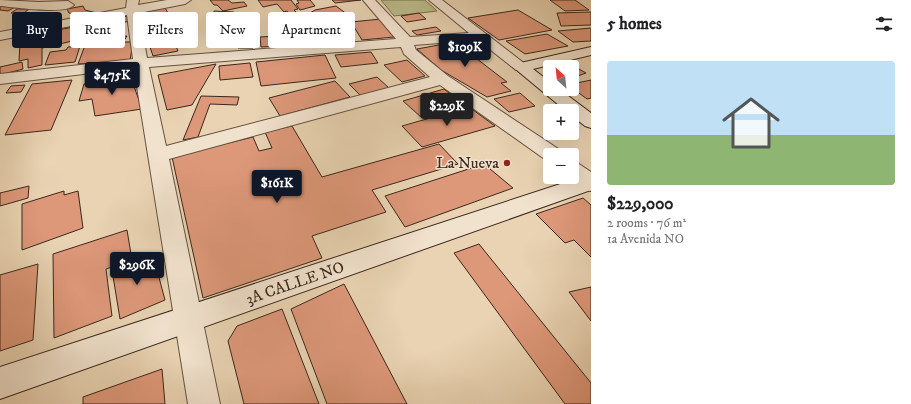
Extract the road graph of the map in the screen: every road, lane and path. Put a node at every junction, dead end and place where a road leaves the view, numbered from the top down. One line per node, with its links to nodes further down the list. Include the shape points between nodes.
1 (185, 0): 6 (street)
2 (369, 0): 9 (street)
3 (435, 0): 8 (street)
4 (0, 2): 5 (street, via 39,6)
5 (68, 5)
6 (132, 5): 7 (street); 11 (street)
7 (0, 36)
8 (481, 36): 9 (street); 12 (street)
9 (406, 41): 11 (street); 14 (street, via 409,50 418,60)
10 (591, 52): 12 (street)
11 (141, 63): 13 (street); 17 (street)
12 (521, 67): 15 (street)
13 (0, 79)
14 (442, 79): 16 (street); 17 (street)
15 (591, 122)
16 (543, 148)
17 (158, 155): 20 (street)
18 (579, 174): 19 (street)
19 (591, 183): 20 (street, 3A CALLE NO)
20 (188, 319): 21 (street, 3A CALLE NO); 22 (street)
21 (0, 384)
22 (204, 404)

